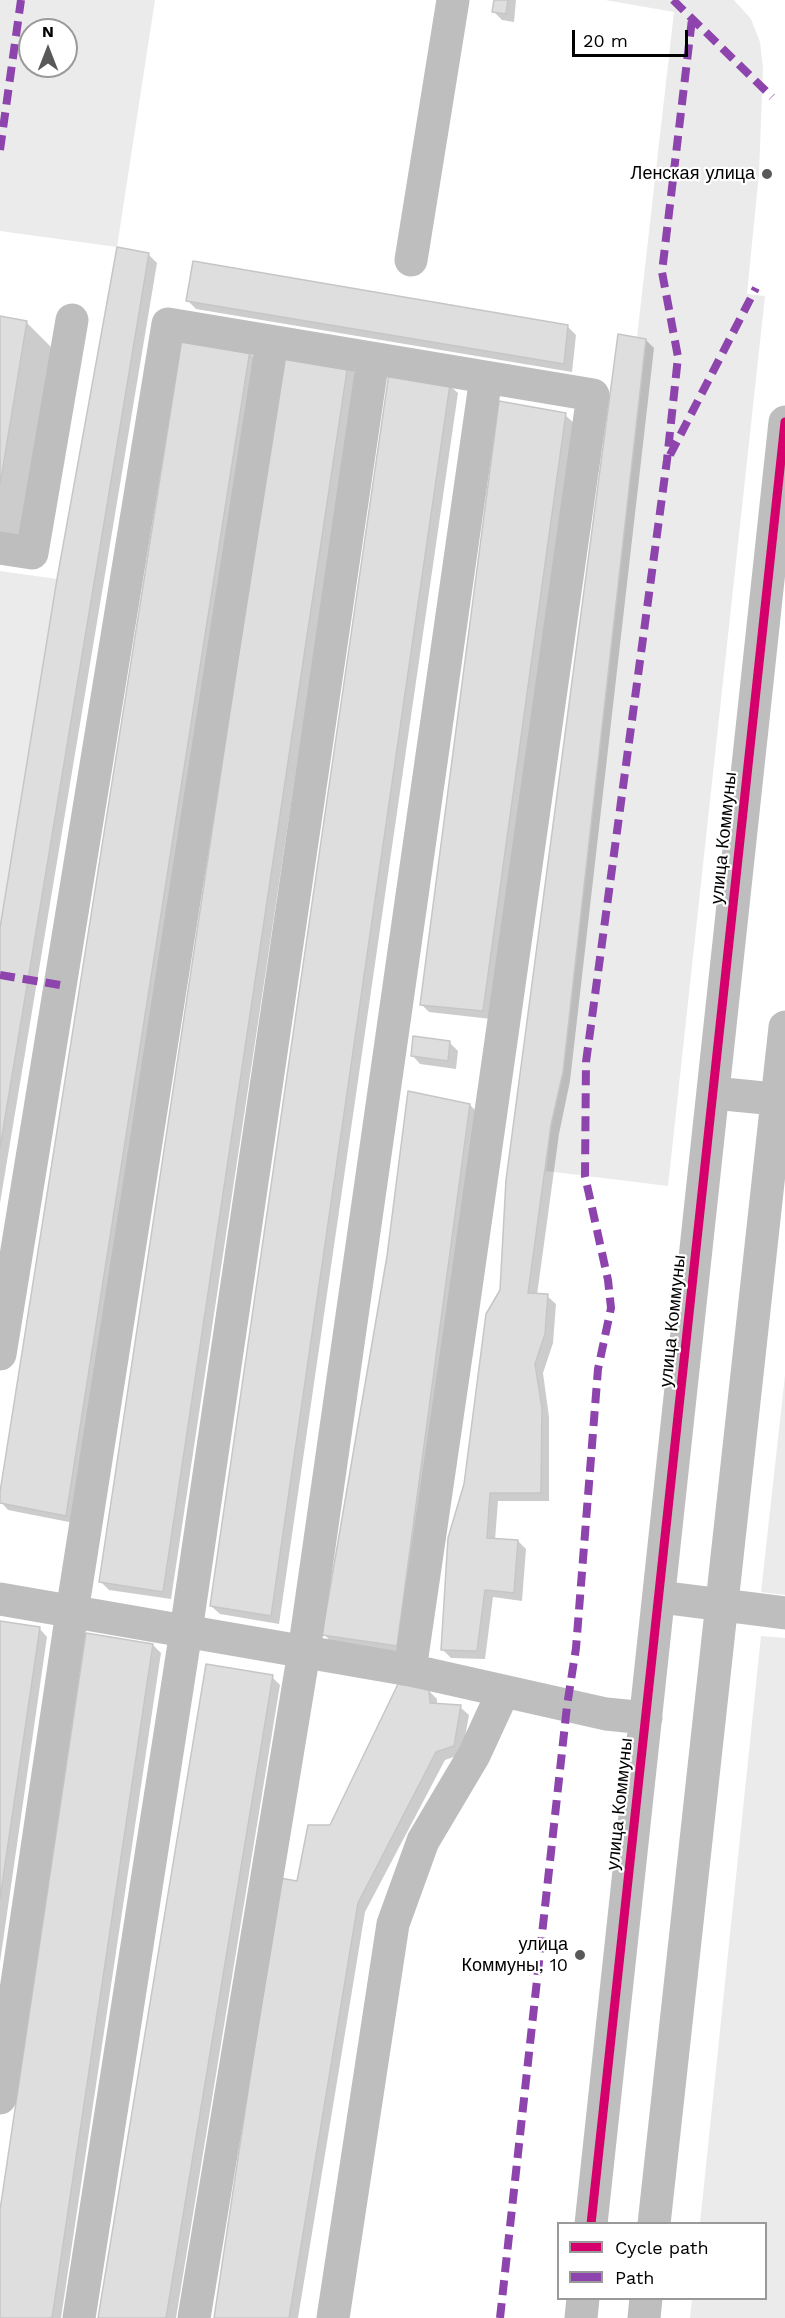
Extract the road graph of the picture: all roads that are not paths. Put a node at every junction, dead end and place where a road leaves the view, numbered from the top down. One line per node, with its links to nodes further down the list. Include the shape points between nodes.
1 (453, 0): 2 (street)
2 (411, 260)
3 (72, 320): 8 (street, via 32,553)
4 (272, 342): 5 (street); 12 (street, via 168,324); 16 (street)
5 (373, 358): 6 (street); 18 (street)
6 (486, 377): 19 (street); 20 (street, via 593,395)
7 (785, 422): 10 (street, улица Коммуны)
8 (0, 548)
9 (785, 1027): 11 (street)
10 (714, 1093): 11 (street); 13 (street, улица Коммуны)
11 (781, 1099): 15 (street)
12 (0, 1354)
13 (660, 1598): 15 (street); 22 (street, улица Коммуны)
14 (0, 1599): 16 (street)
15 (723, 1605): 17 (street); 25 (street)
16 (72, 1612): 18 (street); 23 (street)
17 (785, 1613)
18 (186, 1632): 19 (street); 28 (street)
19 (304, 1652): 20 (street); 29 (street)
20 (410, 1670): 21 (street)
21 (503, 1692): 22 (street, via 606,1714); 30 (street, via 474,1755 423,1841 393,1924)
22 (646, 1718): 24 (street, улица Коммуны)
23 (0, 2098)
24 (591, 2222)
25 (654, 2222)
26 (583, 2300): 31 (street)
27 (646, 2300): 32 (street)
28 (79, 2318)
29 (194, 2318)
30 (333, 2318)
31 (581, 2318)
32 (644, 2318)

